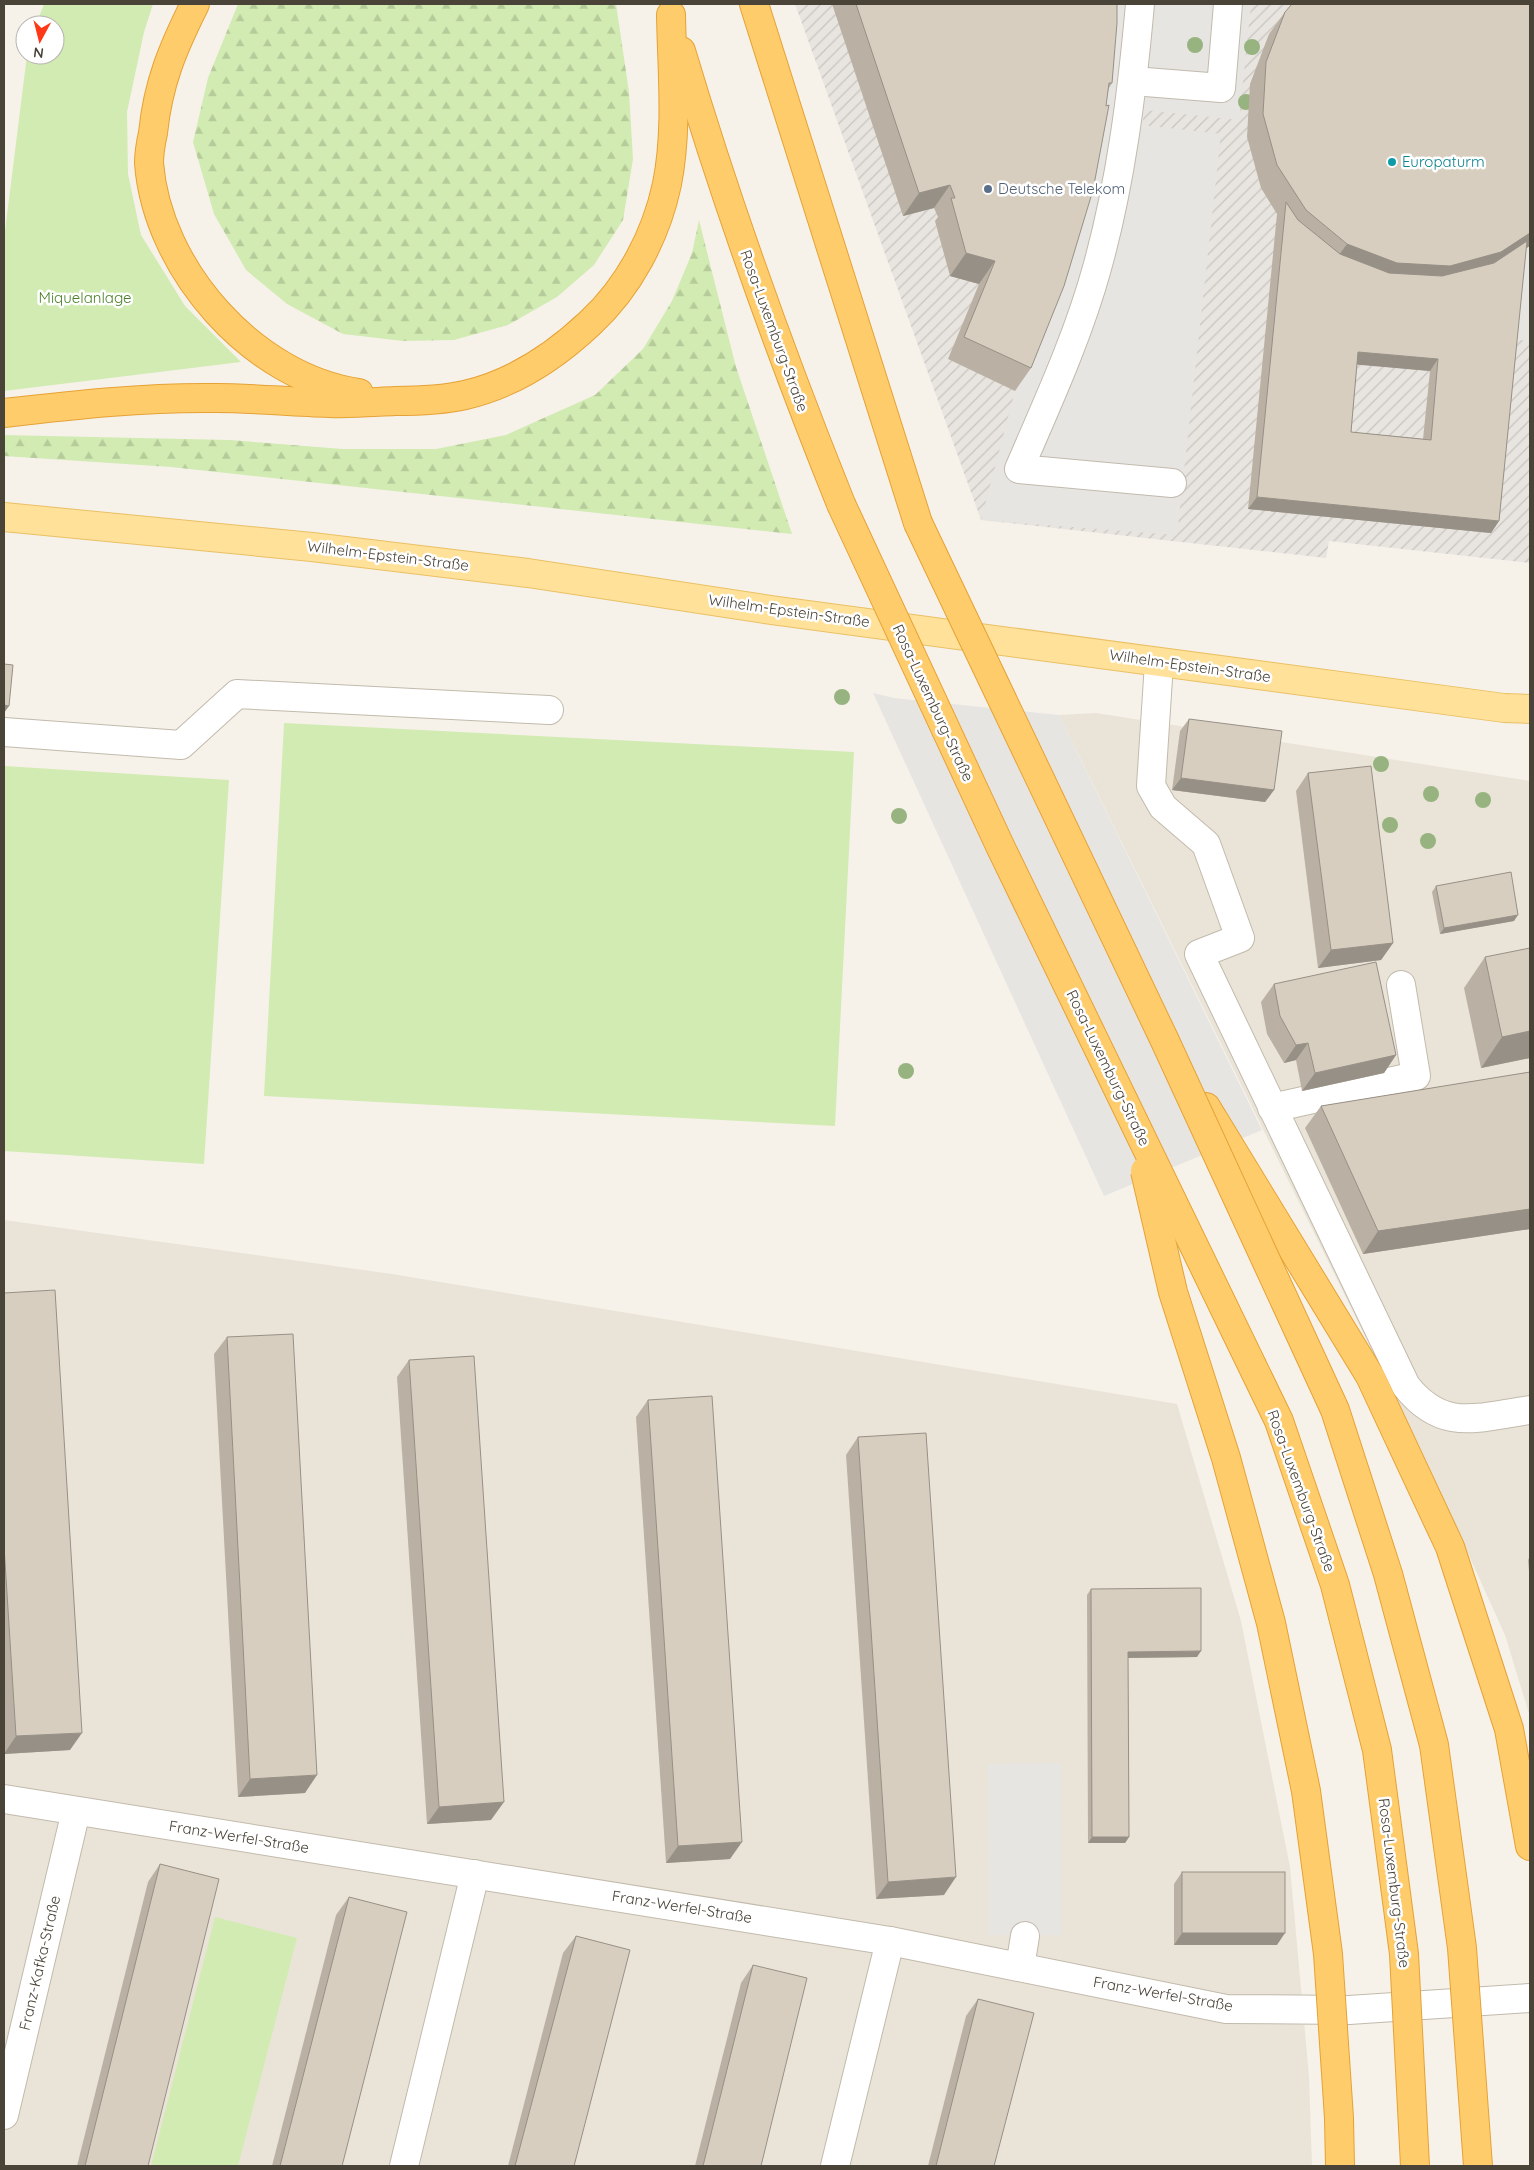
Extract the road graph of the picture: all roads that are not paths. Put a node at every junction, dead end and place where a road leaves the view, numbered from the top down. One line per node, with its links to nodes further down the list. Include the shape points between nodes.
1 (195, 4): 7 (highway, via 175,45 156,99 149,162 161,221 170,246 199,292 216,312 250,342 285,366 312,380 348,392)
2 (754, 4): 19 (highway, bridge, via 918,523)
3 (1140, 4): 6 (street)
4 (1228, 4): 6 (street, via 1221,88)
5 (669, 9): 7 (highway, via 674,135 667,184 648,240 621,288 606,308 563,348 512,378 465,395); 21 (highway, Rosa-Luxemburg-Straße, bridge, via 708,142 751,270 841,504)
6 (1133, 81): 9 (street, via 1118,176 1097,269 1062,368 1020,469)
7 (413, 401): 8 (highway, via 330,404 164,398)
8 (4, 413)
9 (1172, 483)
10 (4, 518): 11 (main road, Wilhelm-Epstein-Straße)
11 (162, 532): 12 (main road, Wilhelm-Epstein-Straße); 13 (main road, Wilhelm-Epstein-Straße, via 528,573)
12 (4, 535)
13 (1159, 663): 14 (main road, Wilhelm-Epstein-Straße); 20 (street, via 1151,786 1163,807 1206,844 1240,938 1200,954)
14 (1517, 709): 16 (main road, Wilhelm-Epstein-Straße)
15 (549, 710): 17 (street, via 237,694 180,745)
16 (1530, 715)
17 (4, 732)
18 (1401, 985): 20 (street, via 1416,1076)
19 (1165, 1041): 25 (highway, bridge, via 1370,1376 1450,1547 1509,1729); 36 (highway, bridge, via 1335,1410 1388,1574 1434,1745 1462,1948)
20 (1272, 1108): 22 (street, via 1406,1386 1419,1402 1436,1414 1456,1418)
21 (1135, 1126): 34 (highway, bridge, via 1173,1292 1226,1458 1271,1624 1297,1745 1328,1954); 35 (highway, Rosa-Luxemburg-Straße, bridge, via 1279,1421 1335,1585 1377,1750 1404,1954)
22 (1530, 1410)
23 (4, 1799): 24 (street, Franz-Werfel-Straße)
24 (76, 1811): 26 (street, Franz-Werfel-Straße); 31 (street, Franz-Kafka-Straße)
25 (1530, 1846)
26 (475, 1874): 28 (street, Franz-Werfel-Straße); 32 (street)
27 (1025, 1936): 29 (street)
28 (890, 1941): 29 (street, Franz-Werfel-Straße); 33 (street)
29 (1020, 1967): 30 (street, Franz-Werfel-Straße, via 1226,2009 1349,2010)
30 (1530, 1998)
31 (4, 2115)
32 (404, 2166)
33 (835, 2166)
34 (1340, 2166)
35 (1415, 2166)
36 (1478, 2166)

